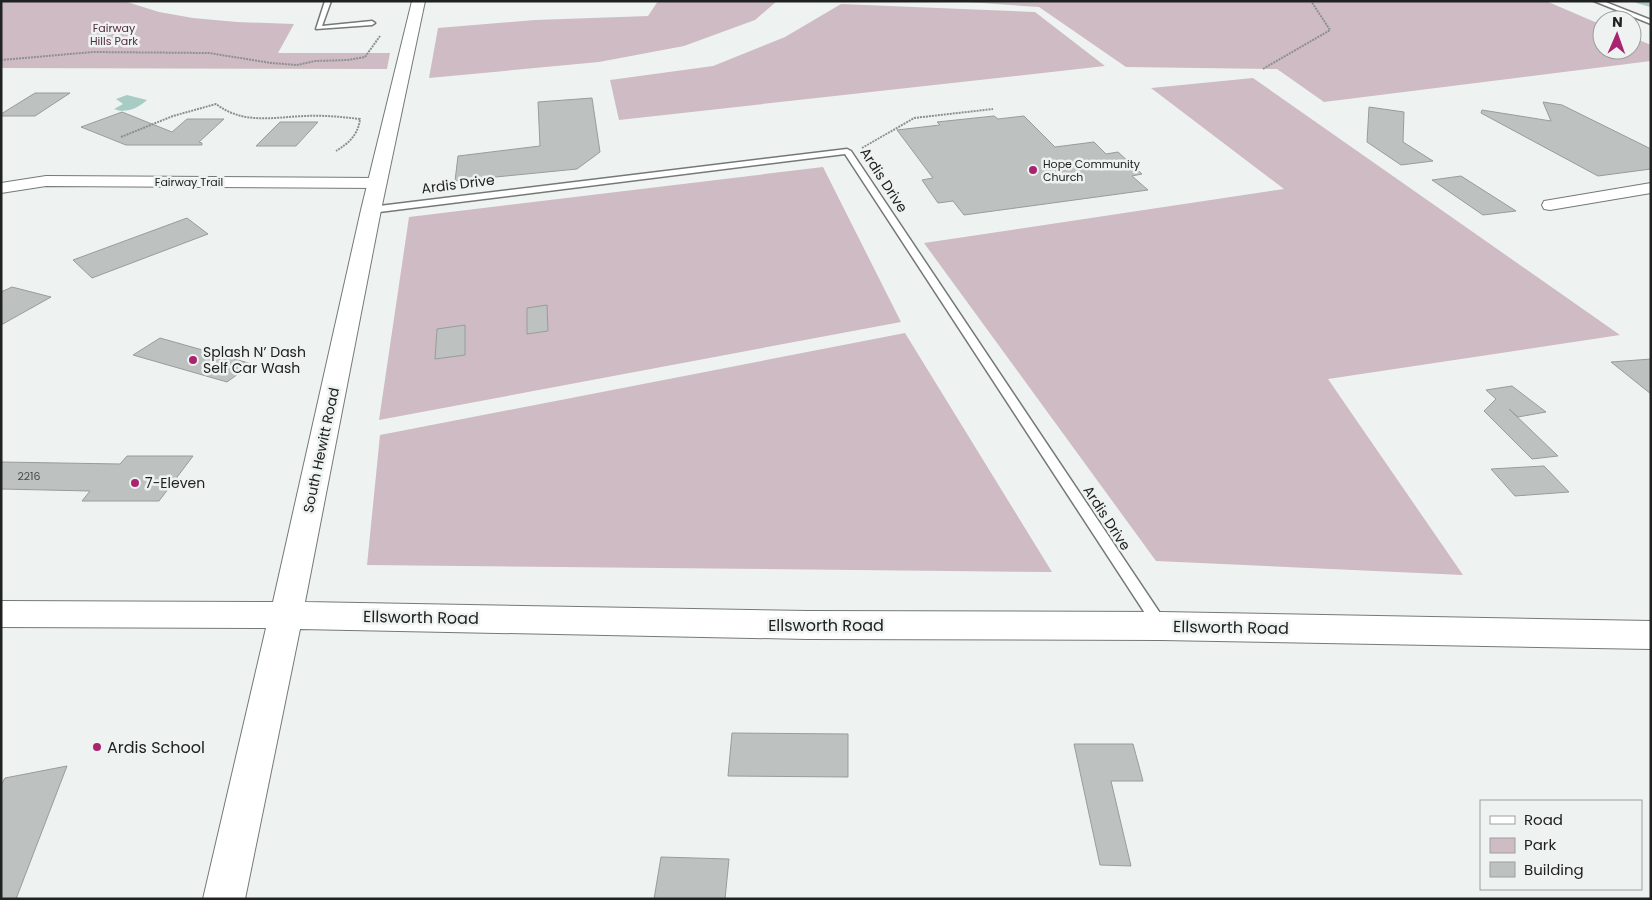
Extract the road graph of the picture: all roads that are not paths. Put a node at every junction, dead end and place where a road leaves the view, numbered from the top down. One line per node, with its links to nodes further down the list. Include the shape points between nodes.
1 (328, 1): 5 (lane, via 318,28)
2 (419, 1): 6 (main road, South Hewitt Road)
3 (1597, 1): 4 (lane)
4 (1651, 22)
5 (372, 23)
6 (378, 182): 7 (street, Fairway Trail, via 46,181); 10 (main road, South Hewitt Road)
7 (1, 188)
8 (1651, 188): 9 (street)
9 (1550, 205)
10 (371, 210): 12 (main road, South Hewitt Road); 13 (lane, Ardis Drive, via 851,151)
11 (1, 614): 12 (main road, Ellsworth Road)
12 (286, 615): 13 (main road, Ellsworth Road, via 807,625); 15 (main road, South Hewitt Road)
13 (1161, 626): 14 (main road, Ellsworth Road)
14 (1651, 635)
15 (224, 899)

